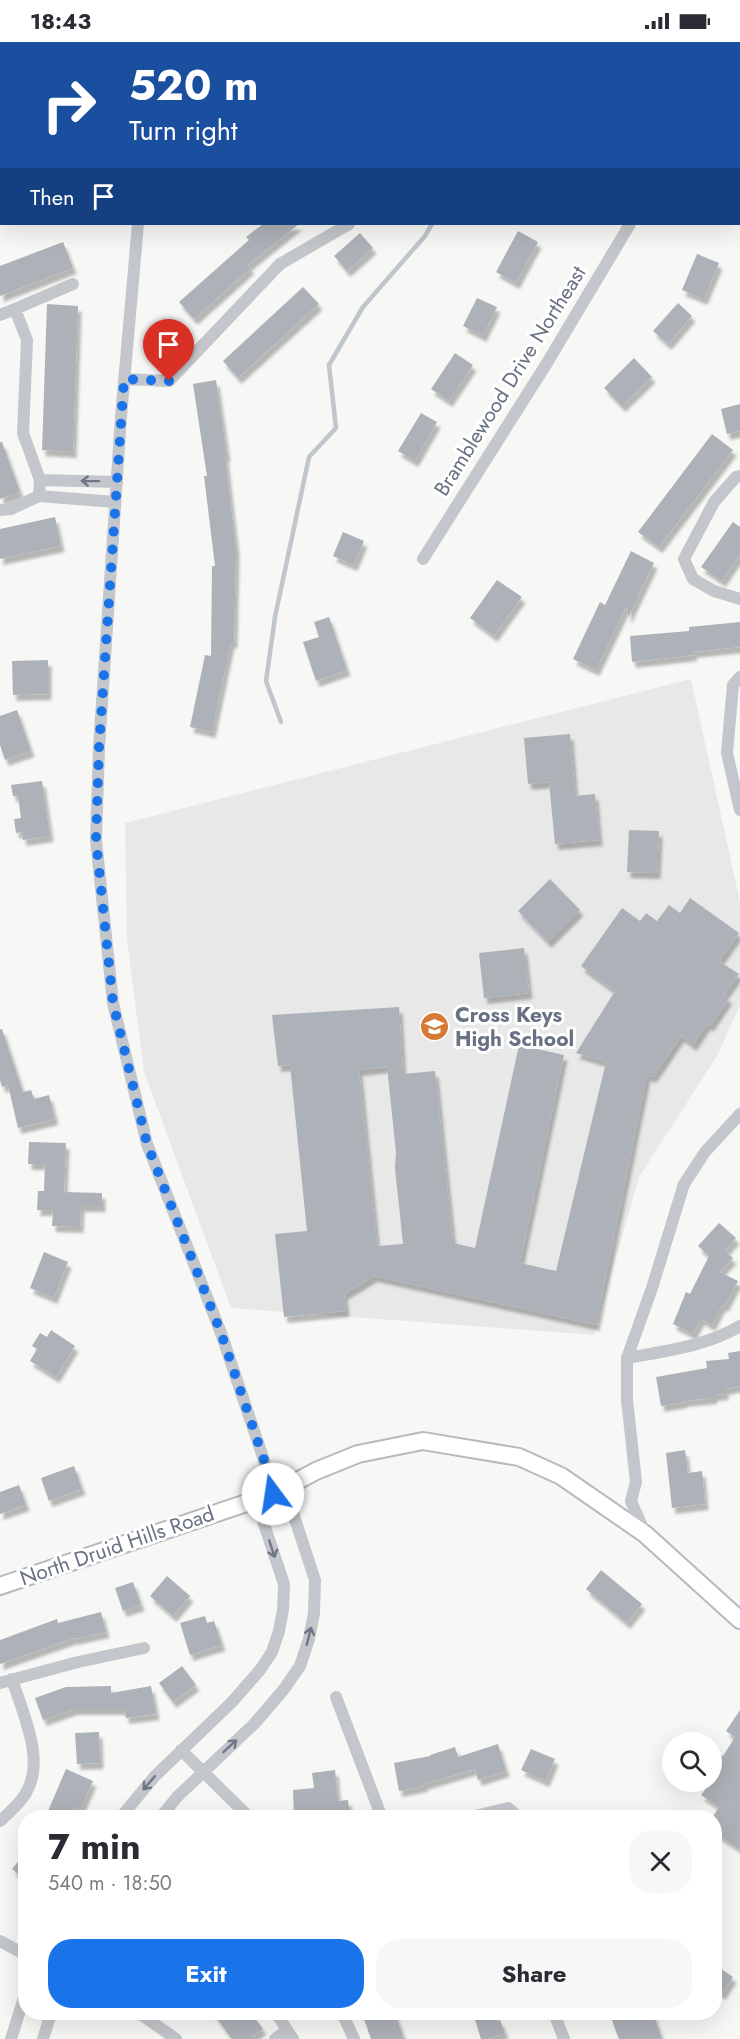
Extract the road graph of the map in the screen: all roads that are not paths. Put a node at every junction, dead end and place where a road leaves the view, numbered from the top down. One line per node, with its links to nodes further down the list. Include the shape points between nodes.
1 (138, 225): 7 (street)
2 (347, 225): 7 (street, via 280,264 169,381)
3 (629, 225): 14 (street, Bramblewood Drive Northeast)
4 (73, 284): 5 (street)
5 (15, 309): 6 (street); 9 (street, via 27,340 22,433)
6 (0, 315)
7 (124, 379): 10 (street)
8 (740, 476): 15 (street, via 714,502 684,559 693,579)
9 (40, 480): 10 (street, one-way to 9); 11 (street)
10 (117, 482): 12 (street)
11 (39, 496): 12 (street); 13 (street)
12 (115, 501): 21 (street, via 96,840 113,1003 147,1144 221,1333)
13 (0, 510)
14 (423, 559)
15 (740, 599)
16 (740, 677): 17 (street, via 733,685 727,753)
17 (740, 810)
18 (740, 1114): 20 (street, via 705,1152 684,1184)
19 (740, 1326): 20 (street, via 728,1334 680,1348)
20 (627, 1358): 22 (street, via 627,1400 636,1482 631,1501)
21 (273, 1494): 22 (main road, North Druid Hills Road, via 358,1454 423,1441 519,1457 561,1476); 23 (main road, North Druid Hills Road); 28 (street, one-way to 28, via 263,1521 284,1584 283,1610 272,1652 232,1702); 29 (street, one-way to 21, via 284,1689 300,1666 309,1639 315,1580 293,1513)
22 (645, 1534): 24 (main road, North Druid Hills Road)
23 (0, 1586)
24 (740, 1620)
25 (144, 1648): 26 (street)
26 (6, 1681): 34 (street, via 34,1752 34,1771 26,1793)
27 (336, 1697): 33 (street)
28 (181, 1750): 29 (street); 30 (street, one-way to 30)
29 (203, 1772): 31 (street); 32 (street)
30 (127, 1810)
31 (167, 1810)
32 (242, 1810)
33 (379, 1810)
34 (0, 1821)
35 (0, 1941): 36 (street)
36 (18, 1951)
37 (18, 2017): 44 (street)
38 (49, 2020): 45 (street)
39 (149, 2020): 46 (street)
40 (280, 2020): 43 (street)
41 (345, 2020): 48 (street)
42 (557, 2020): 49 (street)
43 (290, 2035): 47 (street)
44 (11, 2039)
45 (43, 2039)
46 (176, 2039)
47 (275, 2039)
48 (354, 2039)
49 (564, 2039)

